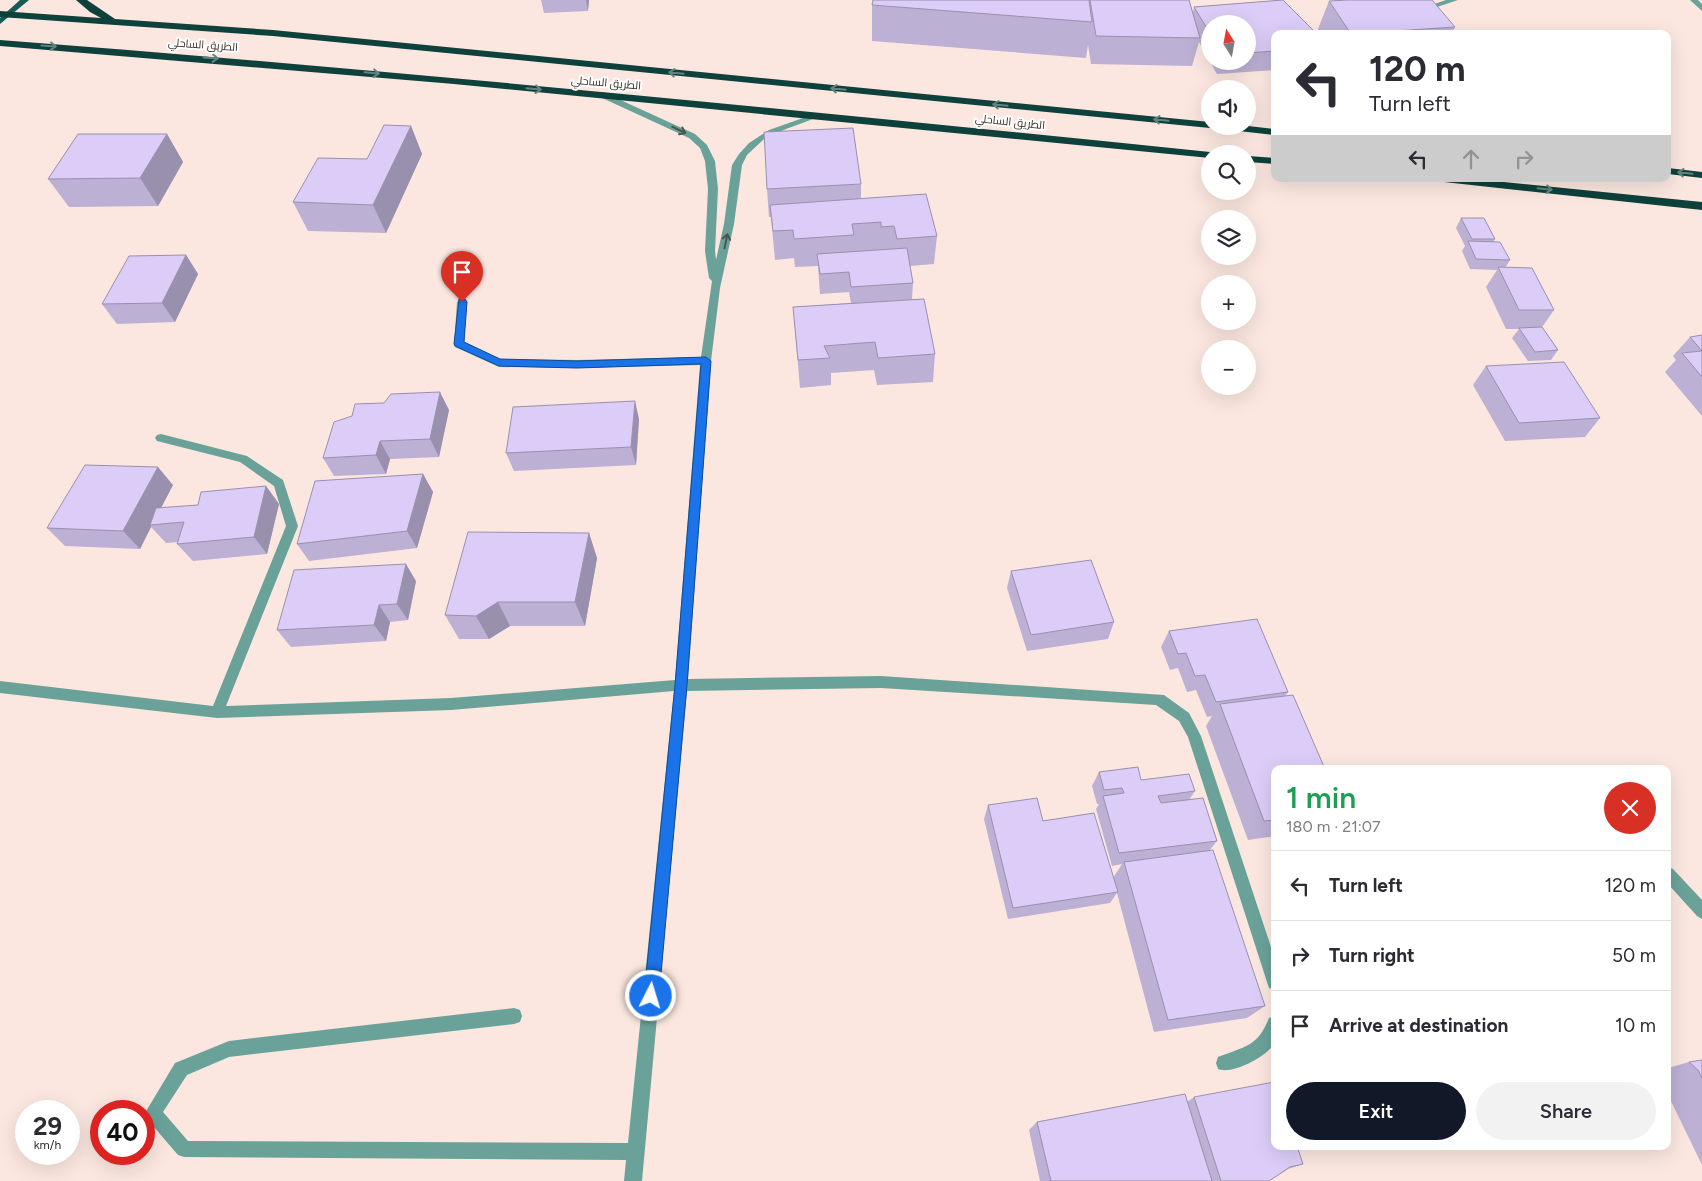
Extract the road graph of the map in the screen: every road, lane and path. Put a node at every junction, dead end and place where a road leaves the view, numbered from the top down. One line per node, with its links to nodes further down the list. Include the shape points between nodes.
1 (25, 0): 6 (main road)
2 (81, 0): 7 (highway, via 108,18)
3 (1454, 0): 8 (street, via 1418,10)
4 (1694, 0): 5 (street)
5 (1702, 9)
6 (2, 17): 7 (highway, الطريق الساحلي)
7 (126, 22): 12 (highway, الطريق الساحلي, one-way to 7, via 293,35)
8 (1428, 30)
9 (0, 43): 10 (highway, الطريق الساحلي, one-way to 10, via 243,61)
10 (603, 95): 11 (highway, الطريق الساحلي); 22 (street, one-way to 22, via 692,136 704,147 710,161 713,189 710,251)
11 (820, 115): 15 (highway, الطريق الساحلي); 22 (street, one-way to 11, via 741,157 753,141 765,134)
12 (1201, 124)
13 (1256, 130): 14 (highway)
14 (1271, 132)
15 (1201, 154)
16 (1256, 160): 17 (highway)
17 (1271, 161)
18 (1671, 171): 19 (highway, one-way to 18)
19 (1702, 175)
20 (1473, 182): 21 (highway, one-way to 21)
21 (1702, 206)
22 (716, 288): 24 (street)
23 (462, 302): 24 (street, via 459,344 499,363)
24 (706, 361): 26 (street)
25 (161, 438): 28 (street, via 243,459 279,483 292,526)
26 (681, 685): 28 (street, via 451,704); 31 (street, via 881,682 1159,699 1184,717 1194,736); 35 (street)
27 (0, 686): 28 (street)
28 (217, 712)
29 (1671, 877): 30 (street)
30 (1702, 911)
31 (1271, 970)
32 (514, 1016): 35 (street, via 229,1049 182,1069 153,1113 184,1149)
33 (1271, 1033): 34 (street, via 1258,1051)
34 (1224, 1063)
35 (636, 1152): 36 (street)
36 (633, 1181)

